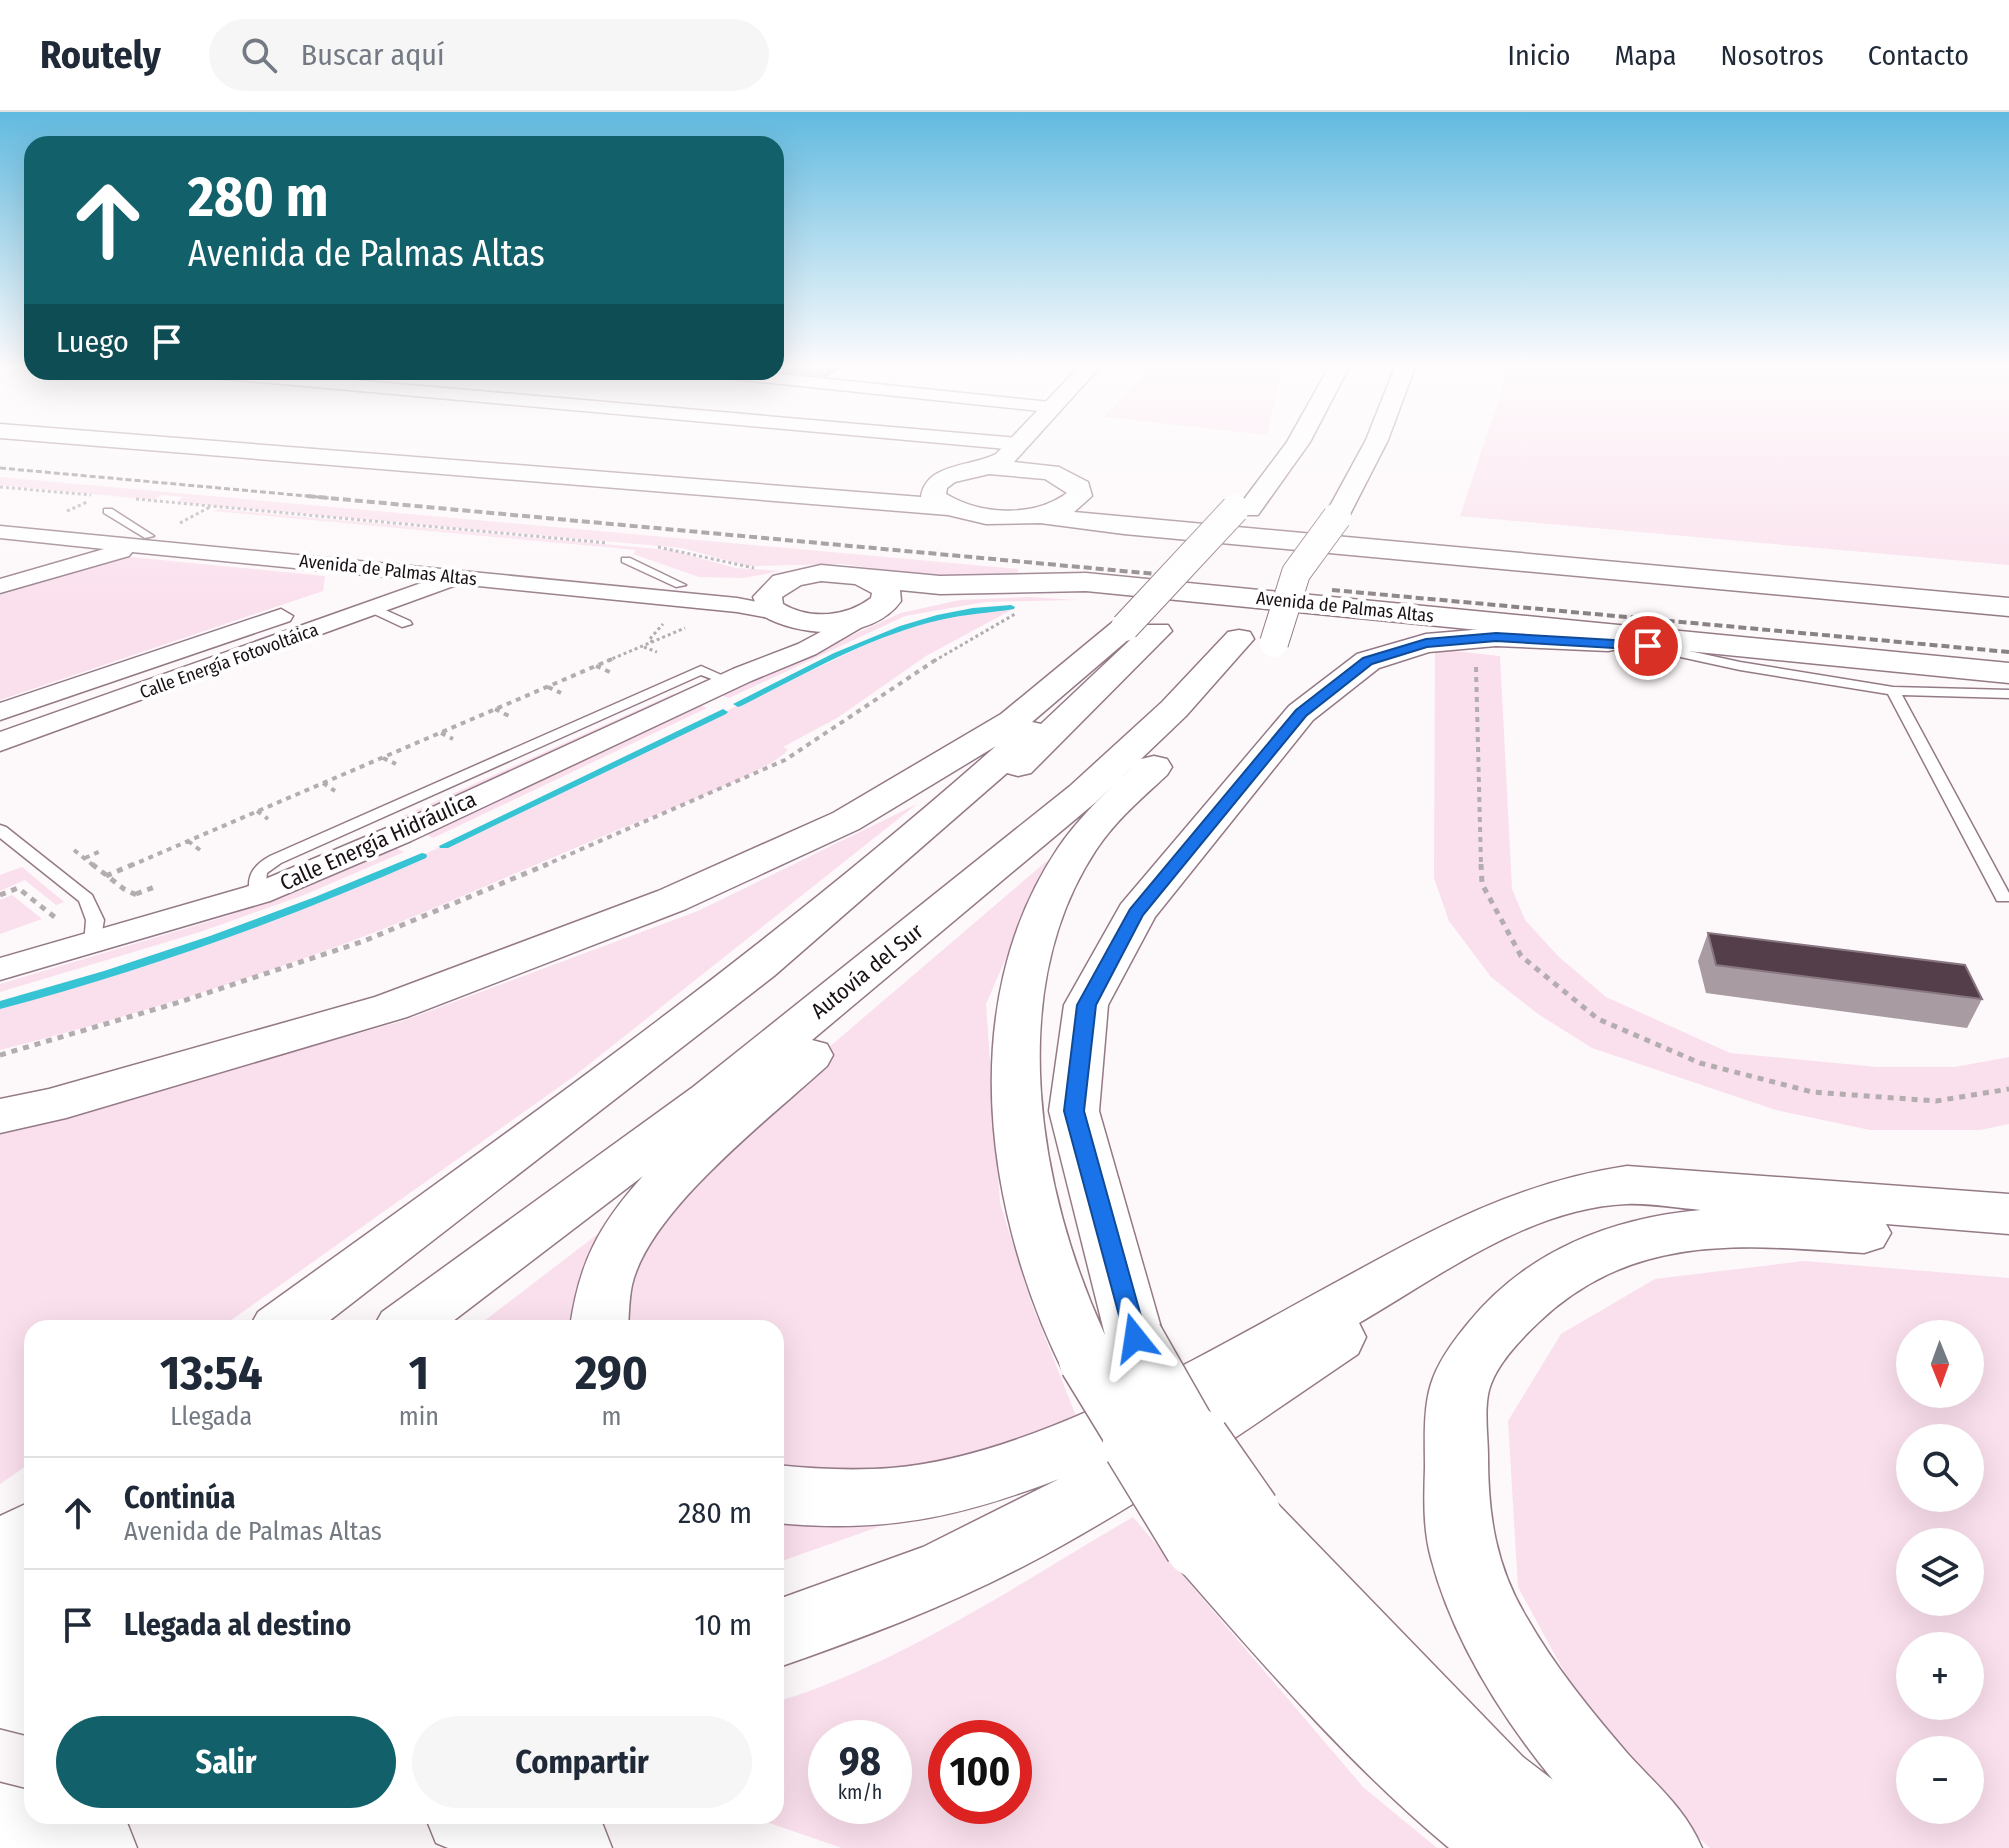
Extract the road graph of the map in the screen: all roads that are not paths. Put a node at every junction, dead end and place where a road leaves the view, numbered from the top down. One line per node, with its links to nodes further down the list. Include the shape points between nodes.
1 (246, 448): 7 (main road)
2 (345, 448): 7 (main road)
3 (1014, 448): 6 (main road)
4 (1295, 448): 29 (main road, via 1248,510)
5 (1373, 448): 30 (main road, bridge, via 1337,517)
6 (989, 467): 7 (main road, via 956,474); 8 (main road, via 1051,460 1079,487)
7 (941, 496): 10 (main road, via 996,517)
8 (1079, 496): 10 (main road); 19 (main road, via 1135,511)
9 (108, 511): 13 (lane)
10 (1040, 515): 19 (main road)
11 (0, 519): 13 (street, Avenida de Palmas Altas)
12 (0, 532): 14 (street, Avenida de Palmas Altas)
13 (135, 538): 14 (street, Avenida de Palmas Altas); 16 (street, Avenida de Palmas Altas); 18 (street, Avenida de Palmas Altas); 22 (street)
14 (71, 542): 17 (street)
15 (626, 560): 21 (lane)
16 (433, 563): 18 (street, Calle Energía Fotovoltáica); 21 (street, Avenida de Palmas Altas)
17 (0, 566)
18 (390, 573): 20 (street, Avenida de Palmas Altas); 38 (street, Calle Energía Fotovoltáica, via 350,592)
19 (1734, 574): 23 (main road); 26 (main road)
20 (456, 577): 24 (street, Avenida de Palmas Altas, via 737,605); 27 (street, Calle Energía Fotovoltáica)
21 (680, 585): 24 (street, Avenida de Palmas Altas)
22 (0, 586)
23 (2009, 590)
24 (774, 596): 25 (main road, via 828,622); 25 (main road, via 795,578 821,573); 34 (street, Calle Energía Hidráulica, via 784,637 777,647)
25 (873, 600): 31 (main road, Avenida de Palmas Altas, via 1050,590); 33 (main road, Avenida de Palmas Altas, via 924,585 1086,582); 34 (street, Calle Energía Hidráulica, via 843,632)
26 (2009, 607)
27 (374, 609): 28 (lane); 39 (street, Calle Energía Fotovoltáica)
28 (406, 624)
29 (1141, 629): 45 (main road, via 1013,721 846,821 672,900 391,1007); 49 (main road, via 923,833 703,1013); 50 (main road, via 967,814 732,1011 494,1197)
30 (1256, 641): 40 (main road, Autovía del Sur); 53 (main road, via 1205,717 1114,806 1069,861 1045,916 1025,984 1014,1077 1041,1248)
31 (1608, 642): 32 (main road, Avenida de Palmas Altas); 53 (main road, via 1496,637 1426,643 1368,661 1301,713 1136,913 1086,1005 1074,1111)
32 (1648, 646): 35 (main road, Avenida de Palmas Altas); 36 (lane)
33 (2009, 673)
34 (724, 675): 43 (street, Calle Energía Hidráulica, via 400,834)
35 (2009, 685)
36 (1893, 691): 37 (lane); 42 (lane)
37 (2009, 694)
38 (0, 712)
39 (0, 742)
40 (1083, 794): 51 (main road, Autovía del Sur, via 710,1099); 52 (main road, via 975,910 660,1190 627,1232 604,1284)
41 (0, 830): 43 (lane, via 86,899 95,920)
42 (2003, 897)
43 (93, 945): 44 (street, Calle Energía Hidráulica)
44 (0, 969)
45 (0, 1116)
46 (1723, 1192): 47 (main road); 54 (main road, via 1627,1185 1588,1189 1497,1217 1098,1437 961,1486 895,1499 821,1501); 62 (main road, via 1642,1201 1524,1233 1373,1314 1139,1466 1001,1544 857,1608)
47 (2009, 1214)
48 (2009, 1245): 73 (main road, via 1777,1227 1707,1227 1622,1242 1534,1288 1495,1331 1461,1384 1455,1461 1465,1559 1512,1663 1578,1756)
49 (289, 1320)
50 (324, 1320)
51 (413, 1320)
52 (600, 1320)
53 (1111, 1349): 57 (main road, bridge)
54 (784, 1495)
55 (24, 1506): 56 (main road)
56 (0, 1522)
57 (1223, 1529): 71 (main road, via 1313,1669); 72 (main road, via 1496,1784)
58 (24, 1537): 59 (main road)
59 (0, 1554)
60 (24, 1606): 61 (main road)
61 (0, 1623)
62 (784, 1631)
63 (0, 1645): 64 (main road)
64 (24, 1649)
65 (0, 1692): 66 (main road)
66 (24, 1698)
67 (0, 1821): 69 (main road)
68 (490, 1824): 70 (main road)
69 (98, 1848)
70 (573, 1848)
71 (1510, 1848)
72 (1580, 1848)
73 (1663, 1848)

